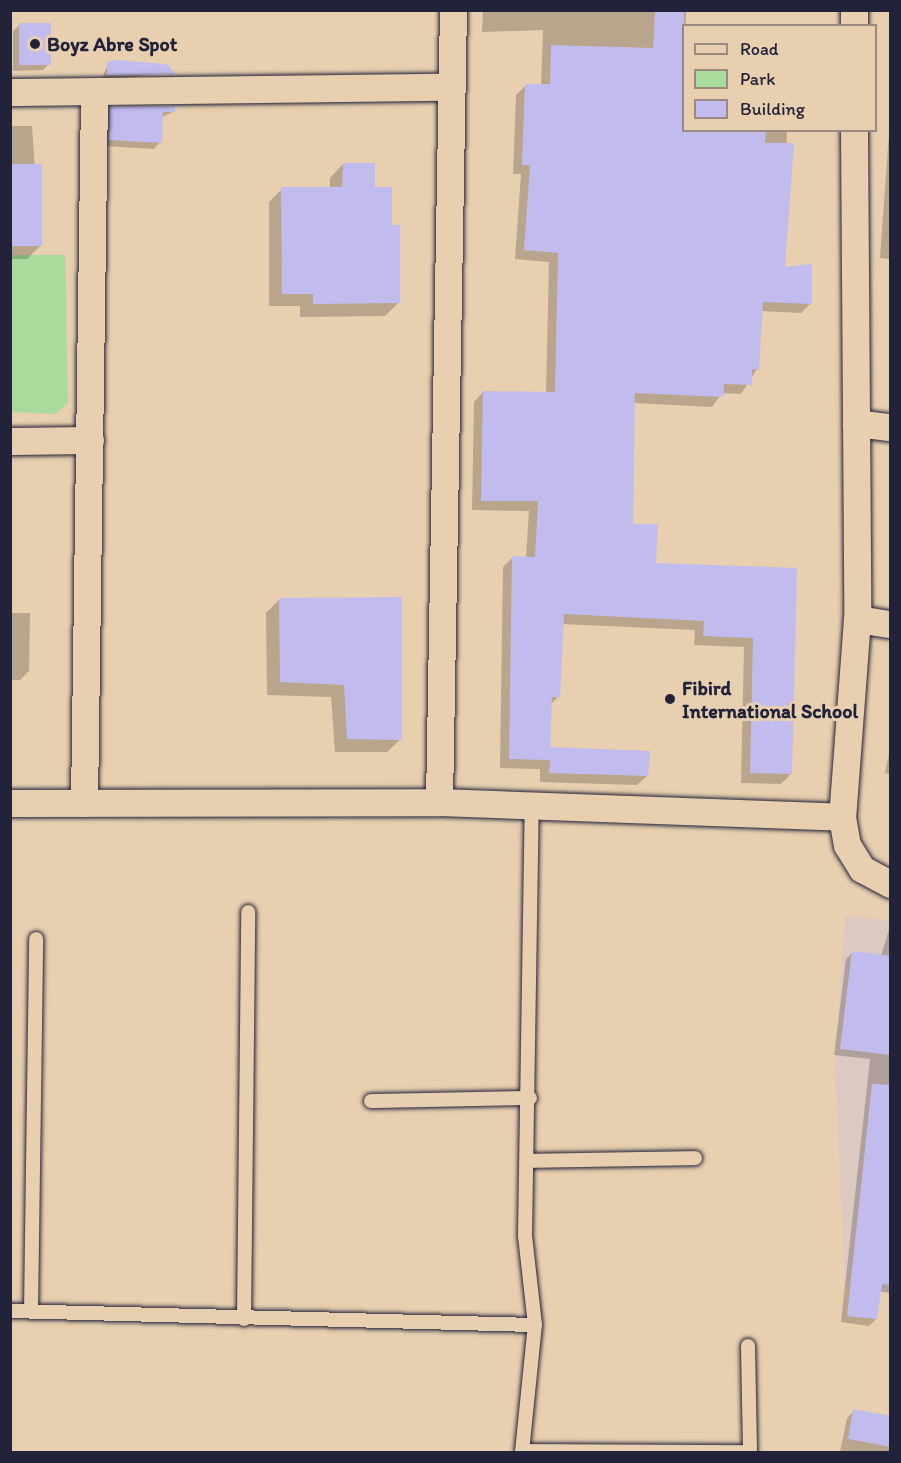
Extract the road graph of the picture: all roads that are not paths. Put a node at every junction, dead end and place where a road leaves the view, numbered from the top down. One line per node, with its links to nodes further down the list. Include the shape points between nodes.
1 (453, 10): 2 (street)
2 (450, 87): 4 (street); 12 (street)
3 (10, 92): 4 (street)
4 (94, 94): 8 (street)
5 (854, 132): 6 (street)
6 (856, 423): 7 (street); 10 (street)
7 (891, 427)
8 (90, 440): 9 (street); 14 (street)
9 (10, 441)
10 (857, 619): 11 (street); 16 (street)
11 (891, 624)
12 (439, 802): 14 (street); 15 (street)
13 (10, 803): 14 (street)
14 (84, 803)
15 (532, 806): 16 (street); 20 (lane)
16 (842, 817): 17 (street, via 847,845 862,869)
17 (891, 884)
18 (248, 912): 26 (lane)
19 (36, 939): 25 (lane)
20 (530, 1098): 21 (lane); 23 (lane)
21 (371, 1101)
22 (695, 1158): 23 (lane)
23 (528, 1161): 27 (lane, via 525,1236)
24 (10, 1311): 25 (lane)
25 (32, 1311): 26 (lane)
26 (244, 1319): 27 (lane)
27 (535, 1325): 29 (lane)
28 (748, 1346): 30 (lane)
29 (522, 1452): 30 (lane)
30 (750, 1452)

